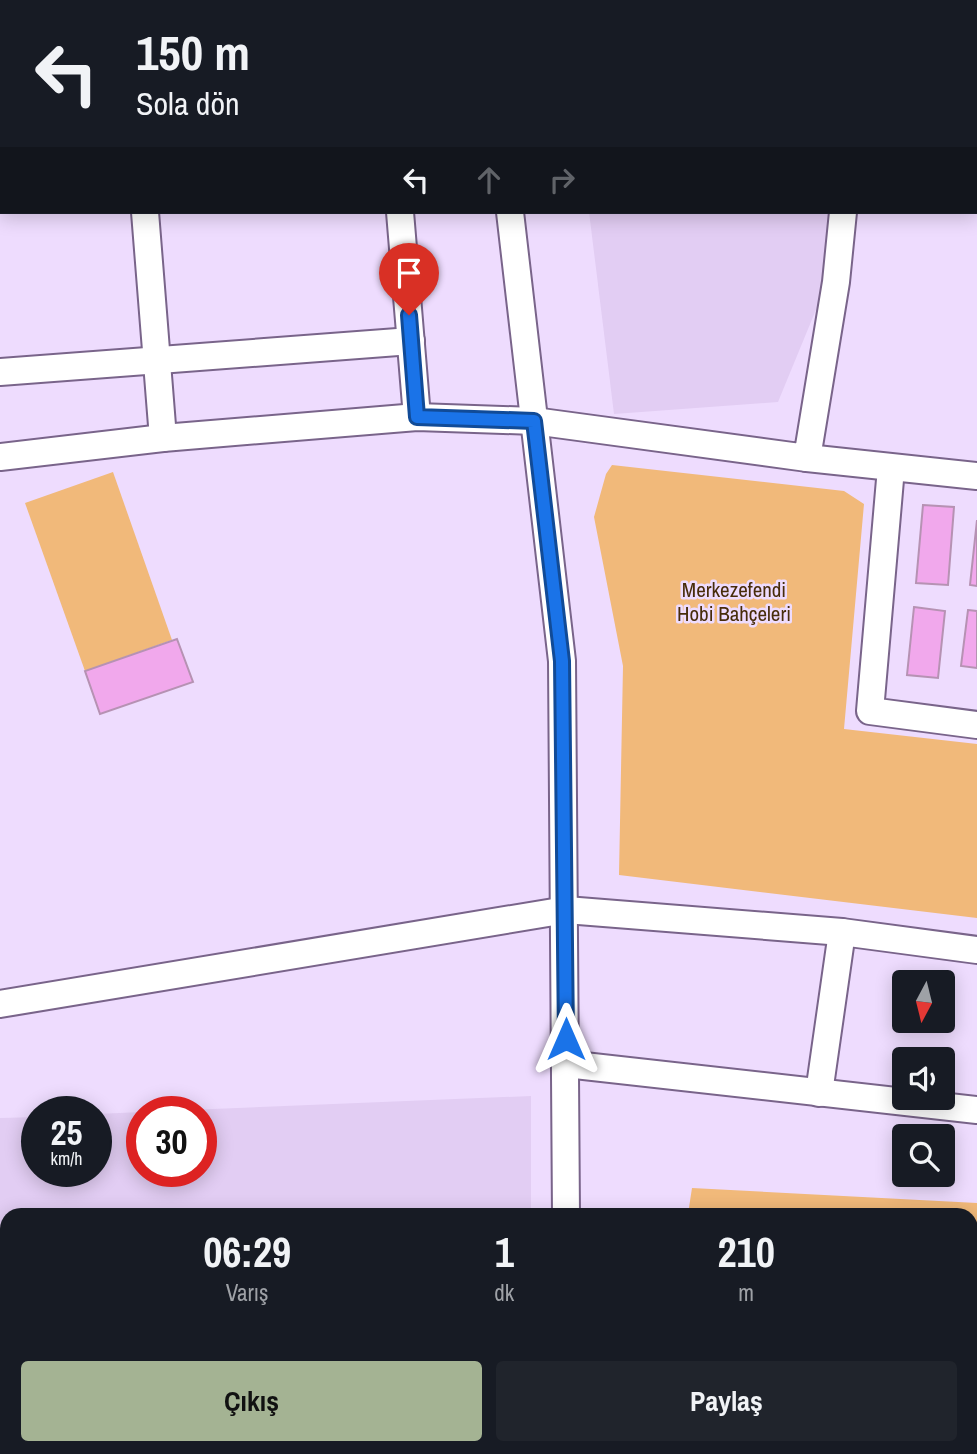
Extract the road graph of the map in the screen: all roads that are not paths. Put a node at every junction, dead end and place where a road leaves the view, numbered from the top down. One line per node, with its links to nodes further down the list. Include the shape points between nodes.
1 (145, 214): 6 (street)
2 (400, 214): 5 (street)
3 (510, 214): 9 (street)
4 (843, 214): 12 (street)
5 (411, 341): 6 (street); 8 (street)
6 (157, 360): 7 (street); 10 (street)
7 (0, 372)
8 (417, 417): 9 (street); 10 (street)
9 (534, 421): 12 (street); 16 (street, via 562,661)
10 (163, 438): 11 (street)
11 (0, 457)
12 (807, 458): 13 (street)
13 (891, 468): 14 (street); 15 (street, via 870,711)
14 (977, 476)
15 (977, 725)
16 (566, 910): 17 (street); 19 (street); 20 (street)
17 (842, 932): 18 (street); 21 (street)
18 (977, 950)
19 (0, 1004)
20 (566, 1065): 21 (street); 23 (street)
21 (819, 1093): 22 (street)
22 (977, 1110)
23 (566, 1208)

